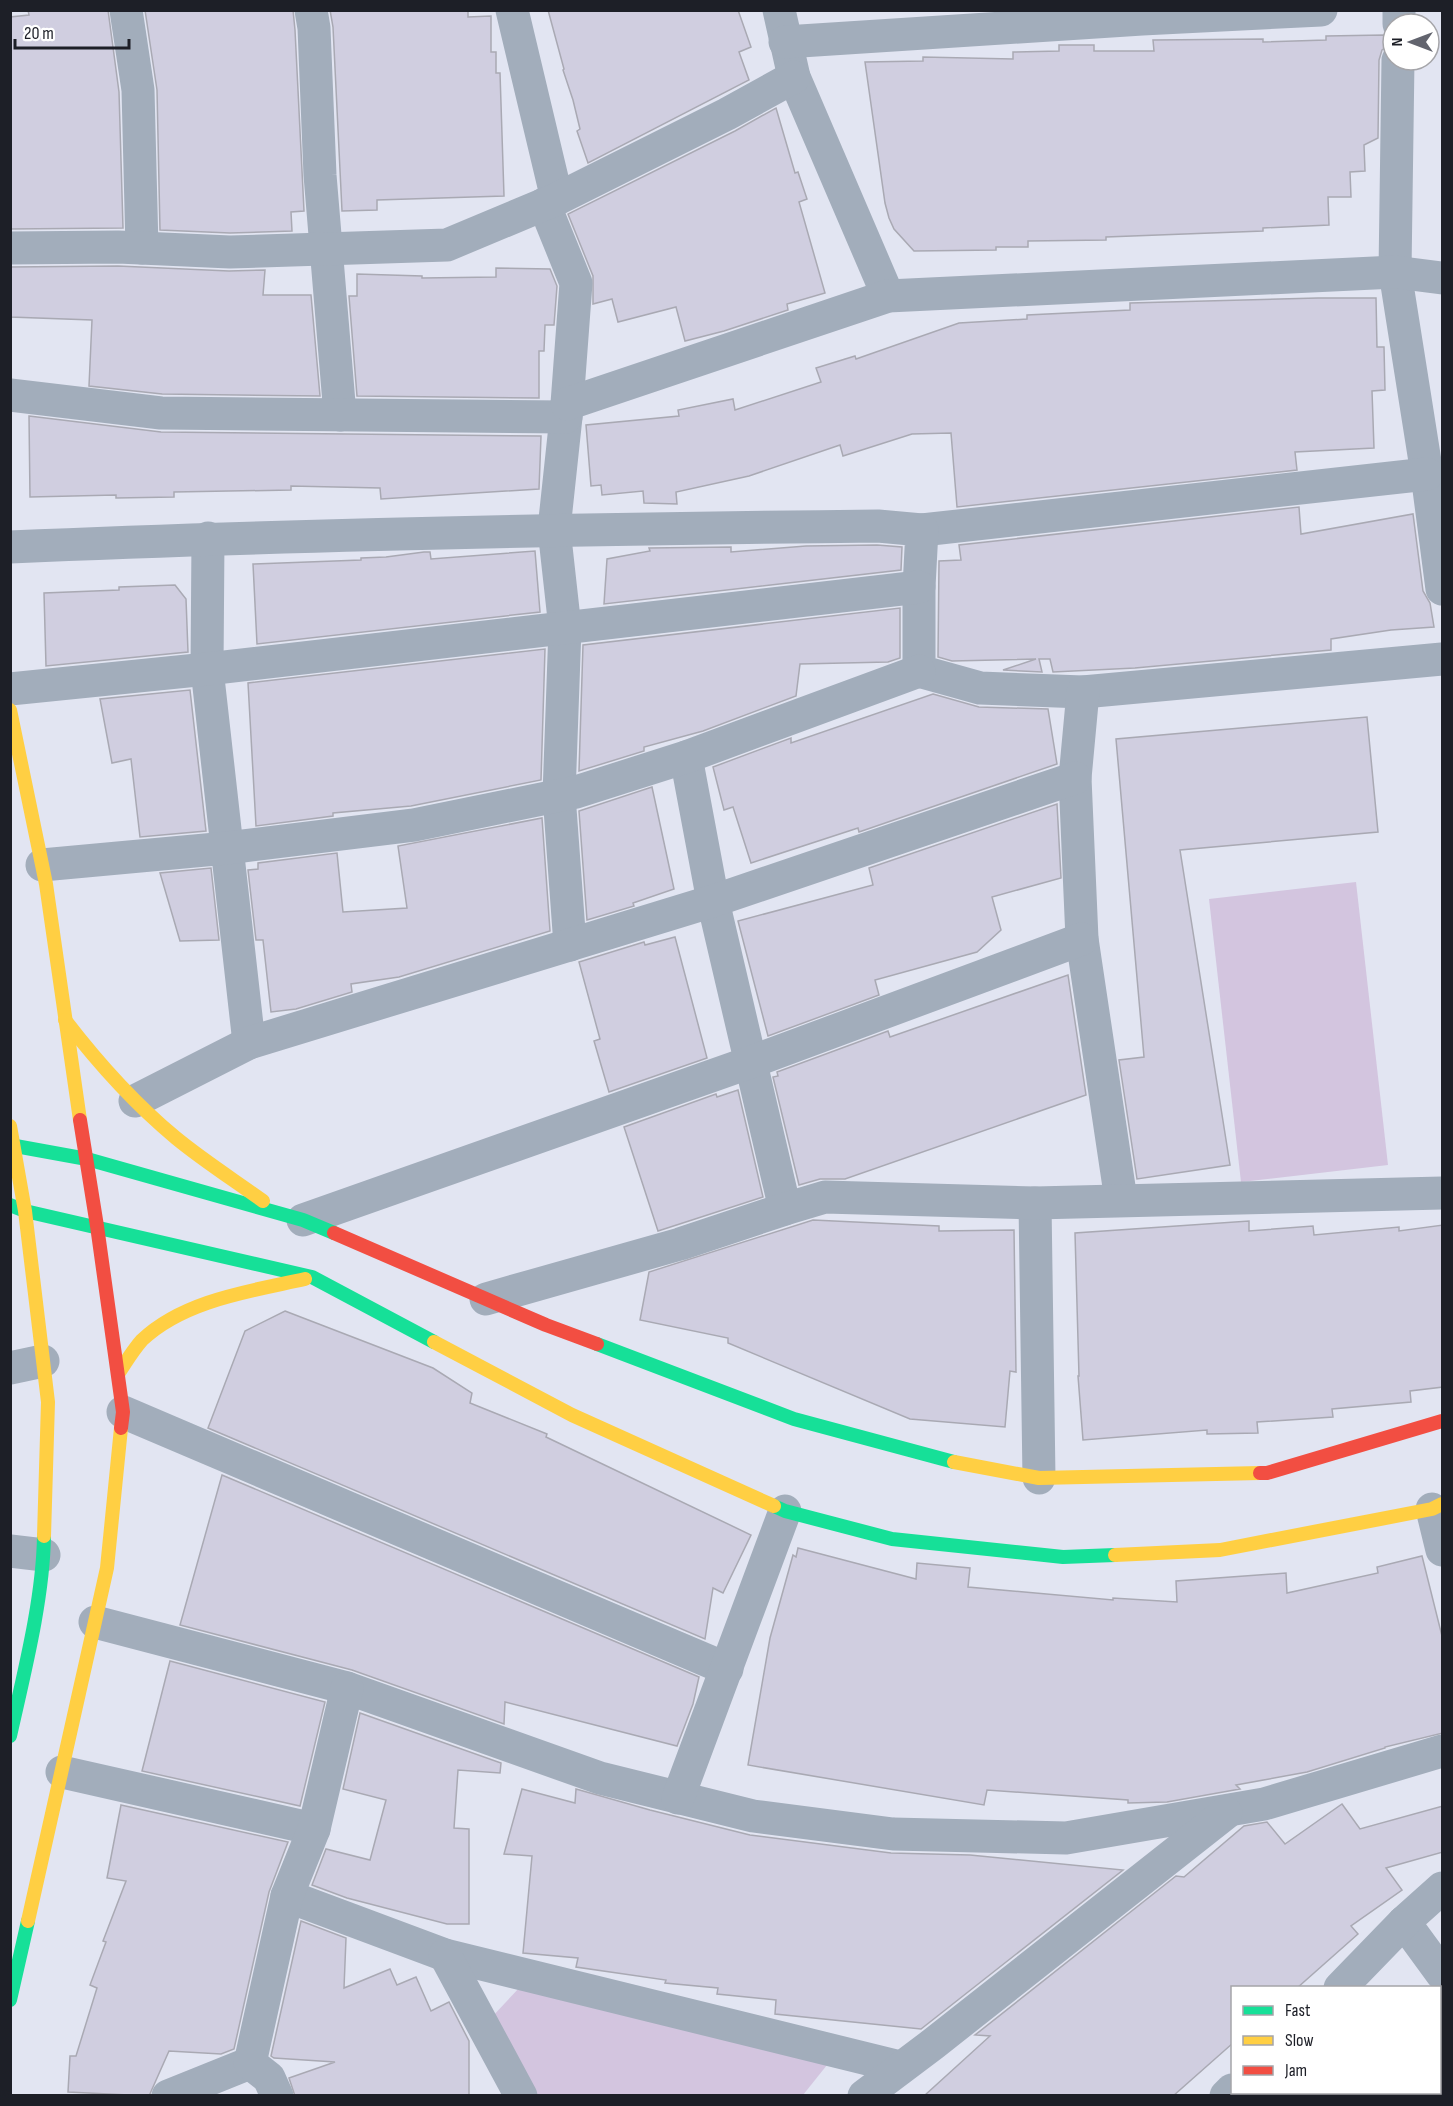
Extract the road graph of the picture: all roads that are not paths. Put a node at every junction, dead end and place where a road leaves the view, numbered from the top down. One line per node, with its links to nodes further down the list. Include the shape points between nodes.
1 (126, 10): 11 (street, via 138,90)
2 (311, 10): 12 (street)
3 (512, 10): 9 (street)
4 (1321, 10): 5 (street)
5 (1142, 15): 6 (street)
6 (782, 26): 8 (street)
7 (1398, 72): 13 (street)
8 (794, 78): 9 (street); 15 (street)
9 (551, 201): 12 (street, via 447,245); 17 (street, via 576,284)
10 (10, 248): 11 (street)
11 (142, 248): 12 (street, via 230,252)
12 (325, 248): 18 (street)
13 (1395, 272): 14 (street); 15 (street); 19 (street)
14 (1443, 278)
15 (888, 296): 17 (street)
16 (10, 395): 18 (street, via 161,412)
17 (567, 410): 18 (street); 20 (street)
18 (340, 415)
19 (1427, 474): 21 (street); 25 (street)
20 (554, 529): 21 (street, via 878,526); 22 (street); 26 (street)
21 (922, 530): 24 (street)
22 (208, 538): 23 (street); 28 (street)
23 (10, 547)
24 (919, 587): 26 (street); 29 (street)
25 (1443, 589)
26 (565, 628): 28 (street); 35 (street)
27 (1443, 659): 31 (street)
28 (207, 669): 30 (street); 36 (street)
29 (919, 671): 31 (street, via 980,688); 33 (street)
30 (10, 689)
31 (1083, 692): 34 (street)
32 (10, 710): 37 (street)
33 (686, 757): 35 (street); 38 (street)
34 (1075, 778): 38 (street); 39 (street)
35 (559, 795): 36 (street, via 414,825); 40 (street)
36 (227, 848): 37 (street); 42 (street)
37 (42, 866): 41 (street)
38 (713, 901): 40 (street); 43 (street)
39 (1082, 939): 43 (street); 49 (street)
40 (570, 945): 42 (street)
41 (64, 1018): 44 (street); 47 (street)
42 (249, 1043): 44 (street)
43 (751, 1062): 52 (street); 54 (street)
44 (135, 1101): 54 (street, via 177,1139)
45 (10, 1126): 46 (street)
46 (12, 1145): 47 (street); 53 (street)
47 (87, 1159): 54 (street); 55 (street)
48 (1443, 1193): 49 (street)
49 (1121, 1200): 50 (street)
50 (1035, 1203): 52 (street, via 825,1197); 64 (street)
51 (10, 1205): 53 (street)
52 (785, 1209): 57 (street, via 680,1244)
53 (25, 1211): 55 (street); 59 (street)
54 (291, 1216): 57 (street)
55 (97, 1226): 56 (street); 61 (street)
56 (312, 1277): 61 (street, via 191,1310 145,1338); 66 (street, via 572,1414)
57 (486, 1299): 64 (street, via 794,1419 939,1459)
58 (27, 1331): 59 (street)
59 (43, 1361): 60 (street); 69 (street, via 48,1402)
60 (10, 1368)
61 (117, 1374): 62 (street)
62 (123, 1412): 70 (street, via 107,1568); 71 (street)
63 (1443, 1421): 64 (street, via 1267,1473)
64 (1039, 1478)
65 (1437, 1507): 66 (street, via 1220,1550 1063,1557 892,1539); 67 (street)
66 (785, 1511): 71 (street)
67 (1443, 1550)
68 (10, 1551): 69 (street)
69 (44, 1555): 73 (street)
70 (95, 1622): 72 (street); 75 (street)
71 (727, 1669): 76 (street)
72 (347, 1688): 76 (street, via 600,1778); 78 (street)
73 (12, 1725)
74 (1443, 1751): 77 (street, via 1264,1804)
75 (62, 1772): 78 (street); 85 (street)
76 (678, 1798): 77 (street, via 753,1816 893,1834 1043,1838 1066,1838)
77 (1230, 1810): 87 (street)
78 (315, 1829): 80 (street)
79 (1443, 1888): 81 (street)
80 (287, 1896): 82 (street); 86 (street)
81 (1404, 1922): 83 (street); 84 (street)
82 (445, 1955): 87 (street); 90 (street)
83 (1443, 1974)
84 (1342, 1986)
85 (10, 2000)
86 (250, 2063): 88 (street); 89 (street, via 269,2078)
87 (900, 2067): 91 (street)
88 (168, 2096)
89 (277, 2096)
90 (521, 2096)
91 (864, 2096)

